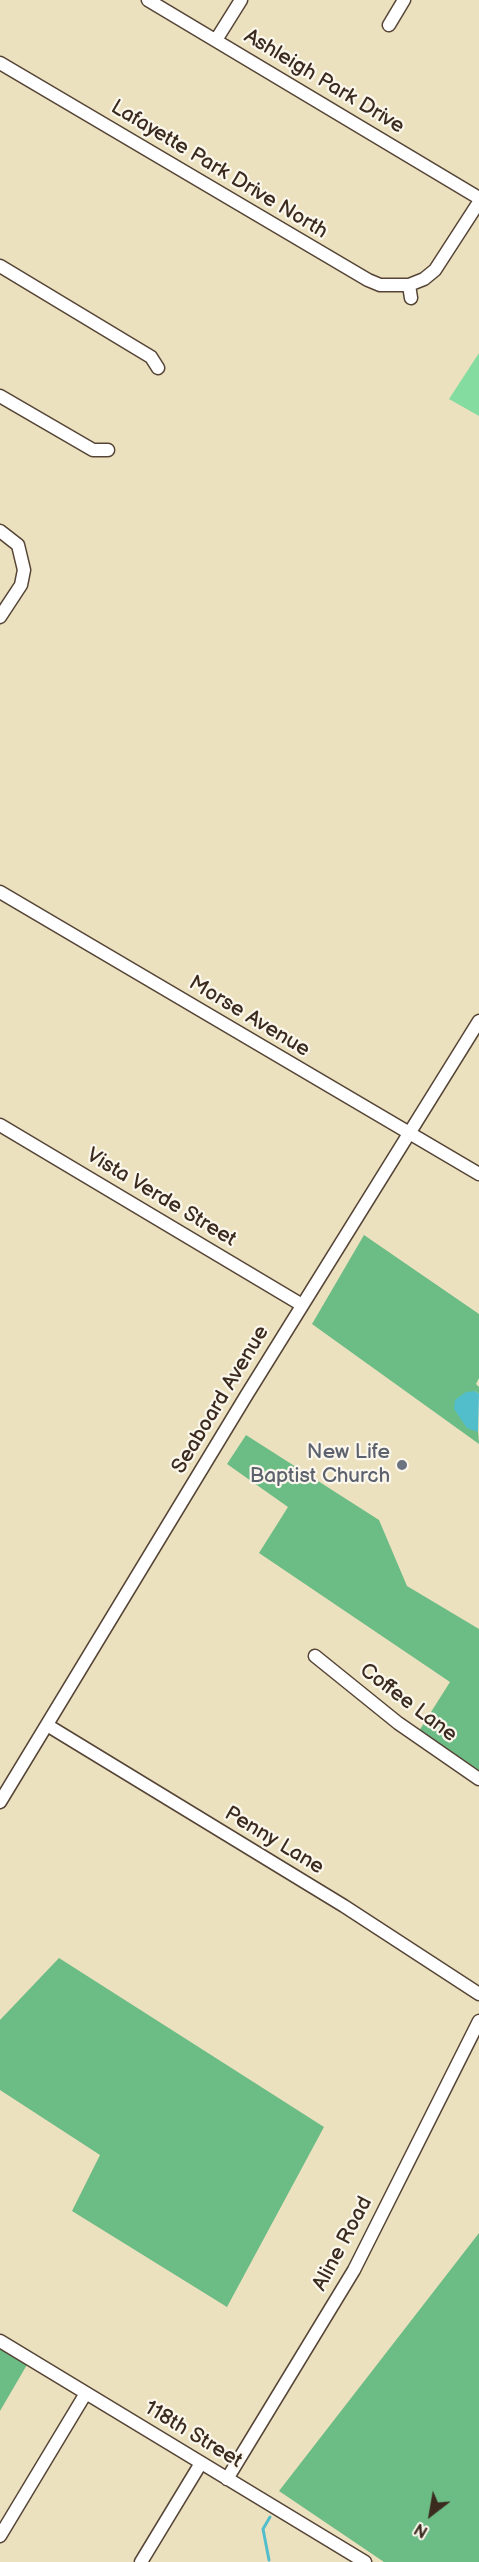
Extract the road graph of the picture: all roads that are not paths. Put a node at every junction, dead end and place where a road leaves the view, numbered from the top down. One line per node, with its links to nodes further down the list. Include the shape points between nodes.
1 (148, 0): 5 (street, Ashleigh Park Drive)
2 (241, 0): 5 (street)
3 (404, 0): 4 (street)
4 (389, 25)
5 (216, 40): 7 (street, Ashleigh Park Drive)
6 (0, 63): 7 (street, Lafayette Park Drive North, via 368,280 410,292 445,257)
7 (479, 200)
8 (0, 266): 9 (street, via 152,357)
9 (158, 368)
10 (0, 396): 11 (street, via 93,450)
11 (108, 450)
12 (0, 531): 13 (street, via 18,545 24,570 21,585)
13 (0, 617)
14 (0, 892): 17 (street, Morse Avenue)
15 (479, 1021): 17 (street, Seaboard Avenue)
16 (0, 1125): 19 (street, Vista Verde Street)
17 (409, 1133): 18 (street, Morse Avenue); 19 (street, Seaboard Avenue)
18 (479, 1174)
19 (302, 1305): 21 (street, Seaboard Avenue)
20 (315, 1656): 22 (street, Coffee Lane, via 399,1723)
21 (47, 1725): 23 (street, Seaboard Avenue); 24 (street, Penny Lane, via 344,1906)
22 (479, 1779)
23 (0, 1802)
24 (479, 1994)
25 (479, 2021): 29 (street, Aline Road, via 354,2270)
26 (0, 2341): 27 (street, 118th Street)
27 (86, 2393): 28 (street, 118th Street); 30 (street)
28 (201, 2463): 29 (street, 118th Street); 31 (street)
29 (227, 2479): 32 (street, 118th Street)
30 (0, 2536)
31 (141, 2562)
32 (365, 2562)

